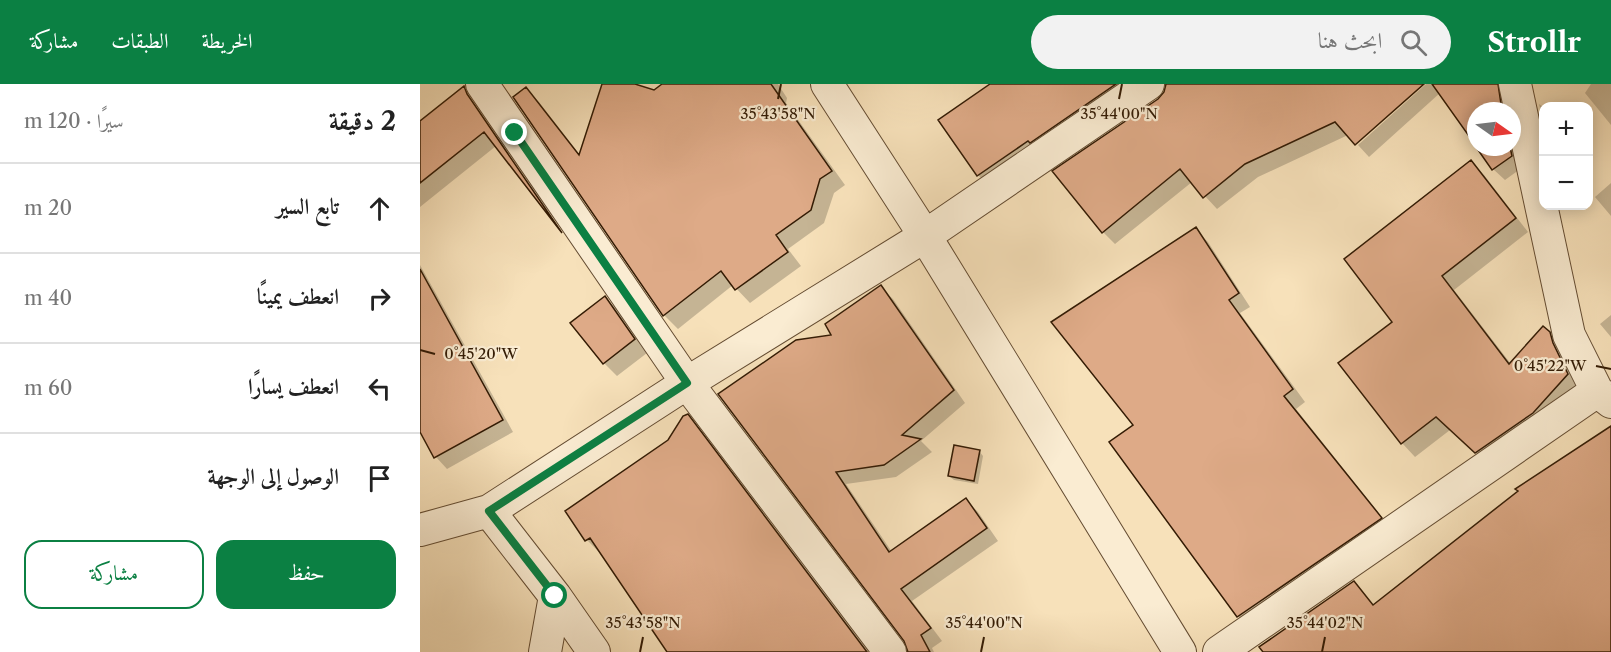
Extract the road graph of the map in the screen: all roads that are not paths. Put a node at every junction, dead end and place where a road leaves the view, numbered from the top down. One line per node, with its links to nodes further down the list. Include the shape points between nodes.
1 (482, 84): 6 (street)
2 (826, 84): 5 (street)
3 (1148, 84): 5 (street)
4 (1515, 84): 7 (street, via 1569,335)
5 (925, 236): 6 (street); 14 (street)
6 (687, 383): 8 (street); 13 (street)
7 (1604, 396): 15 (street)
8 (489, 511): 9 (street); 10 (street)
9 (420, 530)
10 (555, 596): 11 (street); 12 (street)
11 (544, 652)
12 (594, 652)
13 (890, 652)
14 (1180, 652)
15 (1219, 652)

